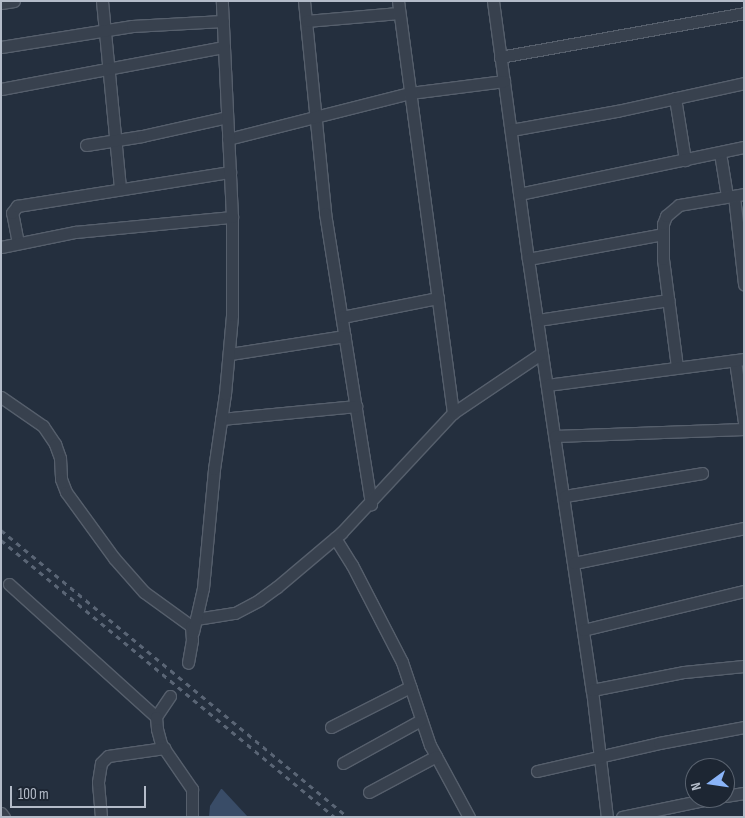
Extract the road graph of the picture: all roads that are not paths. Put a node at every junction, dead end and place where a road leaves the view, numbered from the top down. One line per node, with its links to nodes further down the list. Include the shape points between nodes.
1 (14, 1): 6 (street)
2 (102, 1): 11 (street)
3 (222, 1): 9 (street)
4 (304, 1): 10 (street)
5 (496, 2): 14 (street)
6 (1, 4)
7 (398, 7): 10 (street); 19 (street)
8 (744, 13): 14 (street)
9 (223, 21): 11 (street); 13 (street)
10 (306, 21): 22 (street)
11 (104, 29): 12 (street); 15 (street)
12 (1, 47)
13 (224, 47): 15 (street); 21 (street)
14 (500, 57): 16 (street)
15 (109, 68): 18 (street); 25 (street)
16 (504, 81): 19 (street); 23 (street)
17 (744, 83): 20 (street)
18 (1, 89)
19 (410, 93): 22 (street); 43 (street)
20 (674, 98): 23 (street); 29 (street)
21 (227, 117): 24 (street); 25 (street)
22 (314, 118): 24 (street); 45 (street)
23 (510, 130): 32 (street)
24 (228, 139): 30 (street)
25 (116, 140): 26 (street); 31 (street)
26 (86, 145)
27 (744, 147): 28 (street)
28 (720, 153): 29 (street); 33 (street)
29 (685, 160): 32 (street)
30 (230, 172): 31 (street); 36 (street)
31 (120, 188): 34 (street)
32 (519, 194): 41 (street)
33 (735, 195): 37 (street); 38 (street, via 678,206 666,216)
34 (14, 209): 35 (street); 39 (street)
35 (1, 217)
36 (232, 217): 39 (street, via 112,227); 49 (street)
37 (741, 232): 42 (street)
38 (663, 234): 41 (street); 44 (street)
39 (18, 243): 40 (street)
40 (1, 247)
41 (528, 259): 46 (street)
42 (744, 284)
43 (438, 298): 45 (street); 55 (street)
44 (668, 300): 46 (street); 51 (street)
45 (342, 317): 47 (street)
46 (538, 320): 48 (street)
47 (345, 336): 49 (street); 54 (street)
48 (542, 353): 52 (street); 55 (street)
49 (230, 354): 56 (street)
50 (740, 360): 51 (street); 57 (street)
51 (677, 367): 52 (street)
52 (547, 385): 59 (street)
53 (1, 398): 70 (street, via 43,426 60,458 61,479 66,492 87,521 144,592 186,621)
54 (356, 406): 56 (street); 62 (street)
55 (453, 412): 62 (street)
56 (221, 419): 68 (street, via 203,588)
57 (744, 422)
58 (744, 429): 59 (street)
59 (555, 436): 61 (street)
60 (702, 474): 61 (street)
61 (565, 496): 65 (street)
62 (371, 504): 64 (street)
63 (744, 528): 65 (street)
64 (335, 538): 68 (street, via 277,587 245,609 224,616); 73 (street, via 397,653)
65 (574, 563): 69 (street)
66 (8, 584): 76 (street)
67 (744, 591): 69 (street)
68 (196, 618): 70 (street)
69 (583, 630): 74 (street)
70 (193, 632): 71 (street)
71 (188, 663)
72 (744, 666): 74 (street, via 684,672)
73 (410, 687): 77 (street); 78 (street)
74 (592, 690): 82 (street)
75 (170, 696): 76 (street)
76 (156, 717): 80 (street, via 156,729)
77 (421, 720): 81 (street); 83 (street)
78 (331, 727)
79 (744, 727): 82 (street)
80 (164, 748): 89 (street, via 108,756 101,763 98,782); 90 (street, via 192,789)
81 (436, 756): 85 (street); 91 (street)
82 (599, 756): 84 (street); 92 (street)
83 (343, 763)
84 (537, 771)
85 (369, 792)
86 (685, 804): 93 (street)
87 (1, 813): 88 (street)
88 (4, 817)
89 (101, 817)
90 (192, 817)
91 (470, 817)
92 (607, 817)
93 (622, 817)

